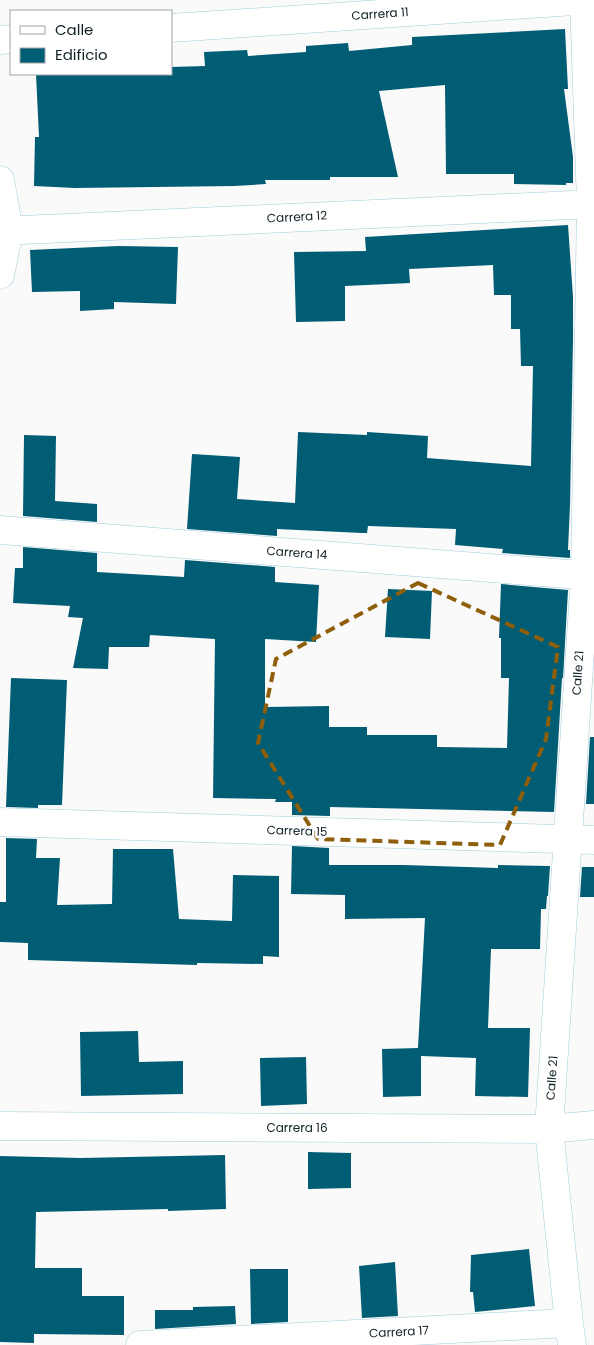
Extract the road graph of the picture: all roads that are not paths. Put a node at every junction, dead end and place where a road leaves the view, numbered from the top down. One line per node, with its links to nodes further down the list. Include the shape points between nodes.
1 (584, 0): 2 (street, Carrera 11); 3 (street, Carrera 11); 5 (street, Calle 21)
2 (589, 0)
3 (172, 28)
4 (0, 180): 6 (street)
5 (592, 204): 6 (street, Carrera 12); 9 (street, Calle 21)
6 (5, 231): 7 (street)
7 (0, 275)
8 (0, 530): 9 (street, Carrera 14)
9 (590, 576): 11 (street, Calle 21)
10 (0, 822): 11 (street, Carrera 15)
11 (567, 840): 12 (street, Carrera 15); 15 (street, Calle 21)
12 (594, 840)
13 (594, 1125): 15 (street, Carrera 16)
14 (0, 1126): 15 (street, Carrera 16)
15 (548, 1129): 16 (street, Calle 21)
16 (570, 1334): 17 (street, Carrera 17)
17 (140, 1345)

